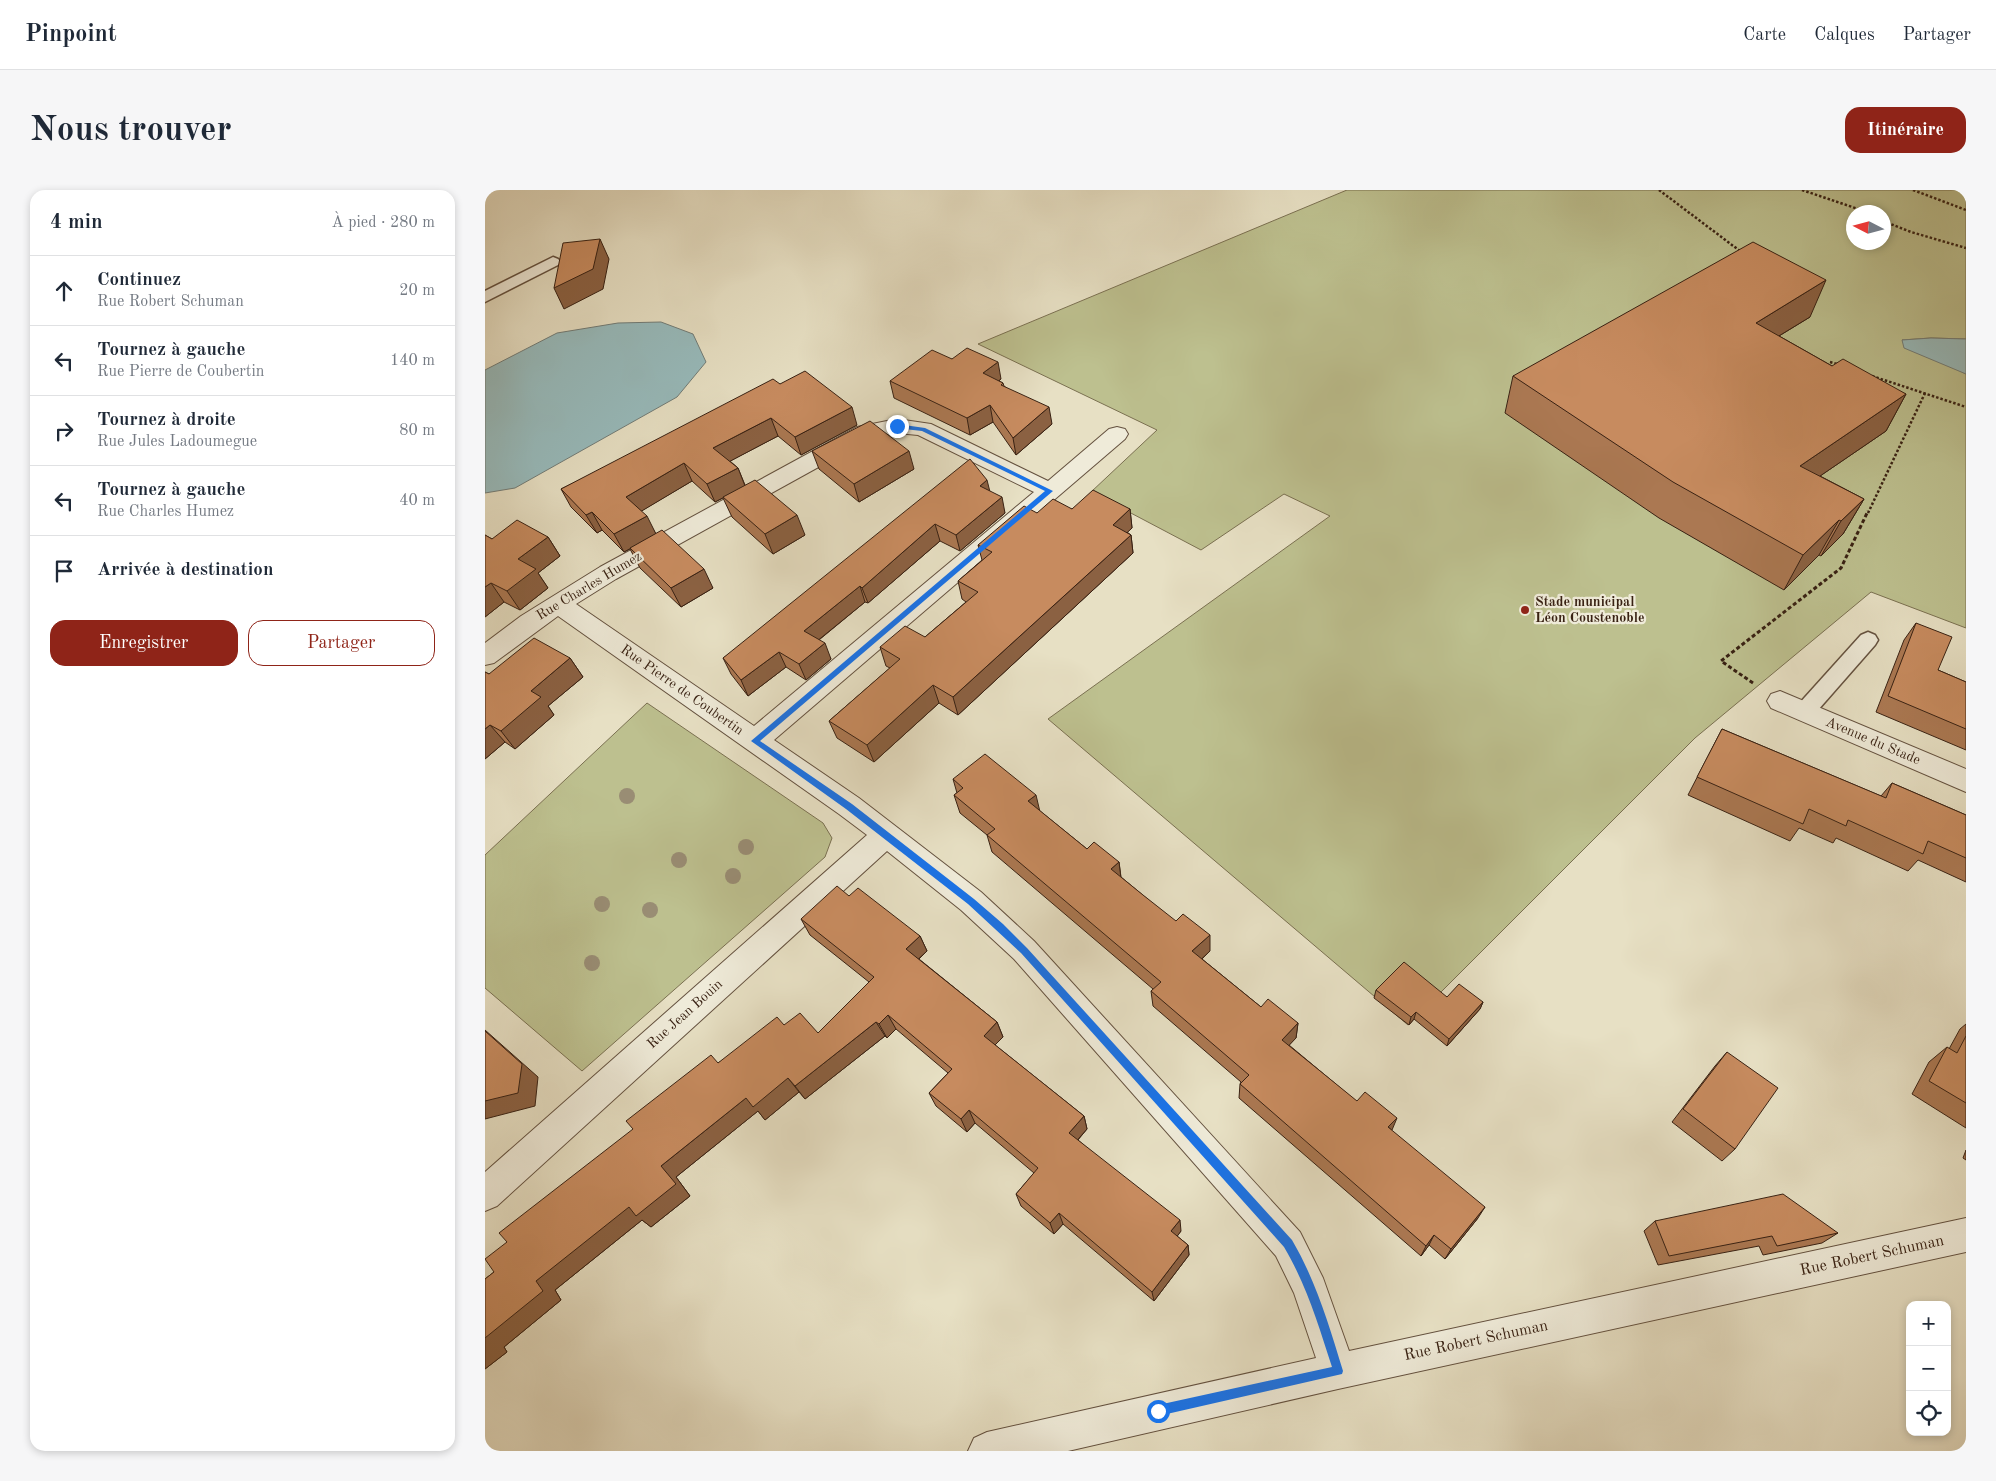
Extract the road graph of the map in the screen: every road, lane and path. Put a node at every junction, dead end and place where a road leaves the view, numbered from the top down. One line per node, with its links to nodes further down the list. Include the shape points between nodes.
1 (1659, 190): 8 (path)
2 (1802, 190): 4 (path)
3 (1913, 190): 5 (path)
4 (1846, 205)
5 (1966, 210)
6 (1891, 224): 7 (path)
7 (1966, 248)
8 (1743, 253)
9 (553, 262): 10 (lane)
10 (485, 297)
11 (1829, 362): 12 (path)
12 (1838, 365)
13 (1864, 373): 14 (path)
14 (1925, 393): 15 (path); 21 (path, via 1841,568 1721,661)
15 (1966, 407)
16 (1117, 434): 17 (street)
17 (1050, 491): 18 (street, Rue Charles Humez, via 923,430 882,428 852,438); 23 (street)
18 (558, 604): 20 (street, Rue Charles Humez); 23 (street, Rue Pierre de Coubertin)
19 (1868, 640): 22 (lane)
20 (485, 656)
21 (1780, 702): 22 (street, Avenue du Stade)
22 (1804, 712): 24 (street, Avenue du Stade)
23 (755, 741): 25 (street, Rue Pierre de Coubertin)
24 (1966, 781)
25 (886, 835): 26 (street, Rue Jean Bouin); 28 (street, Rue Pierre de Coubertin, via 971,901 1024,950 1288,1244 1314,1295)
26 (485, 1194)
27 (1966, 1236): 28 (street, Rue Robert Schuman)
28 (1338, 1371): 29 (street, Rue Robert Schuman)
29 (987, 1451)

